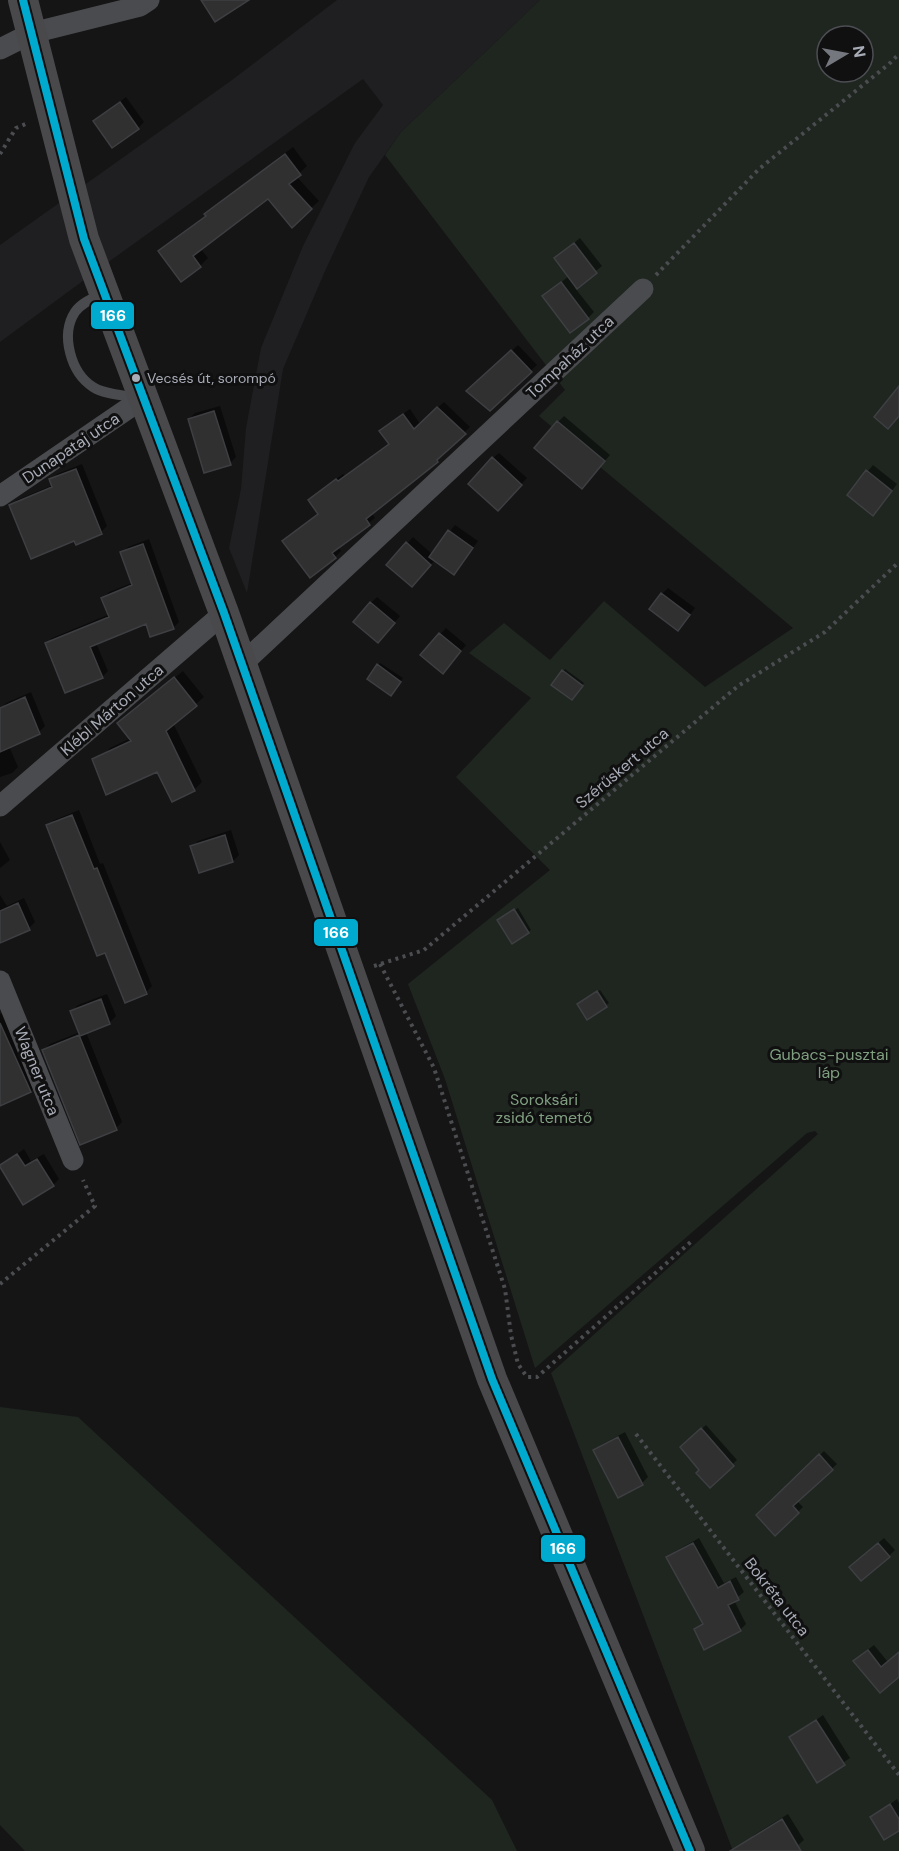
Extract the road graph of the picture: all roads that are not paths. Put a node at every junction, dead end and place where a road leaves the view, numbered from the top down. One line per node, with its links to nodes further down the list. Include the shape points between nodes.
1 (23, 0): 3 (street)
2 (148, 0): 3 (street, via 140,6)
3 (32, 33): 4 (street); 6 (street, via 84,239)
4 (0, 49)
5 (643, 289): 10 (street, Tompaház utca)
6 (105, 292): 7 (street); 7 (lane, via 86,301 75,312 69,330 69,354 79,374 94,388)
7 (142, 399): 8 (street, Dunapataj utca); 9 (street)
8 (0, 496)
9 (224, 613): 10 (street); 11 (street, Klébl Márton utca)
10 (242, 664): 14 (street, via 492,1379)
11 (0, 806)
12 (0, 981): 13 (street, Wagner utca)
13 (73, 1160)
14 (690, 1851)

